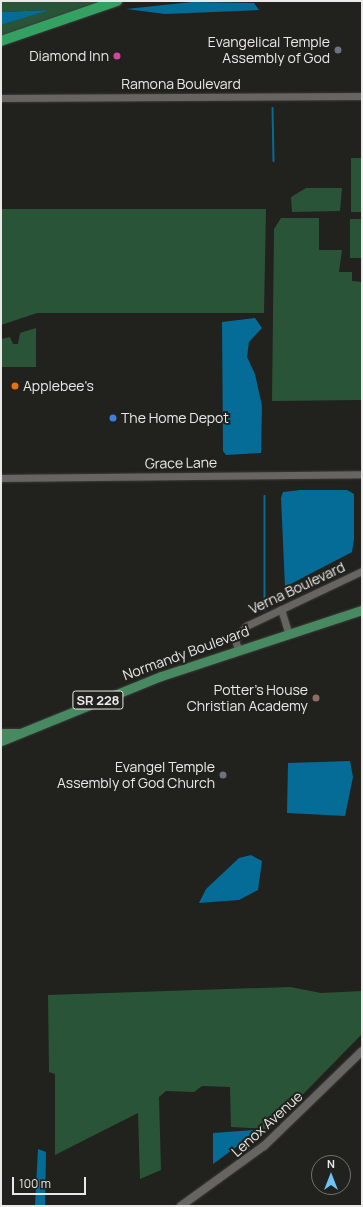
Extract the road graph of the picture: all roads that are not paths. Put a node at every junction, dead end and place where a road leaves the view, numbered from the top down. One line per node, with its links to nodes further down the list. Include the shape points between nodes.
1 (117, 1): 2 (highway)
2 (1, 41)
3 (362, 96): 4 (street, Ramona Boulevard)
4 (1, 98)
5 (362, 474): 6 (street, Grace Lane)
6 (1, 478)
7 (362, 571): 8 (street, Verna Boulevard)
8 (281, 609): 10 (street); 11 (street, Verna Boulevard, via 241,630 235,640)
9 (362, 610): 10 (main road, Normandy Boulevard / SR 228)
10 (288, 632): 11 (main road, Normandy Boulevard / SR 228)
11 (238, 648): 13 (main road, Normandy Boulevard / SR 228)
12 (1, 733): 13 (main road)
13 (18, 734): 14 (main road, Normandy Boulevard / SR 228)
14 (1, 741)
15 (362, 1052): 16 (main road, Lenox Avenue, via 264,1146)
16 (181, 1206)

